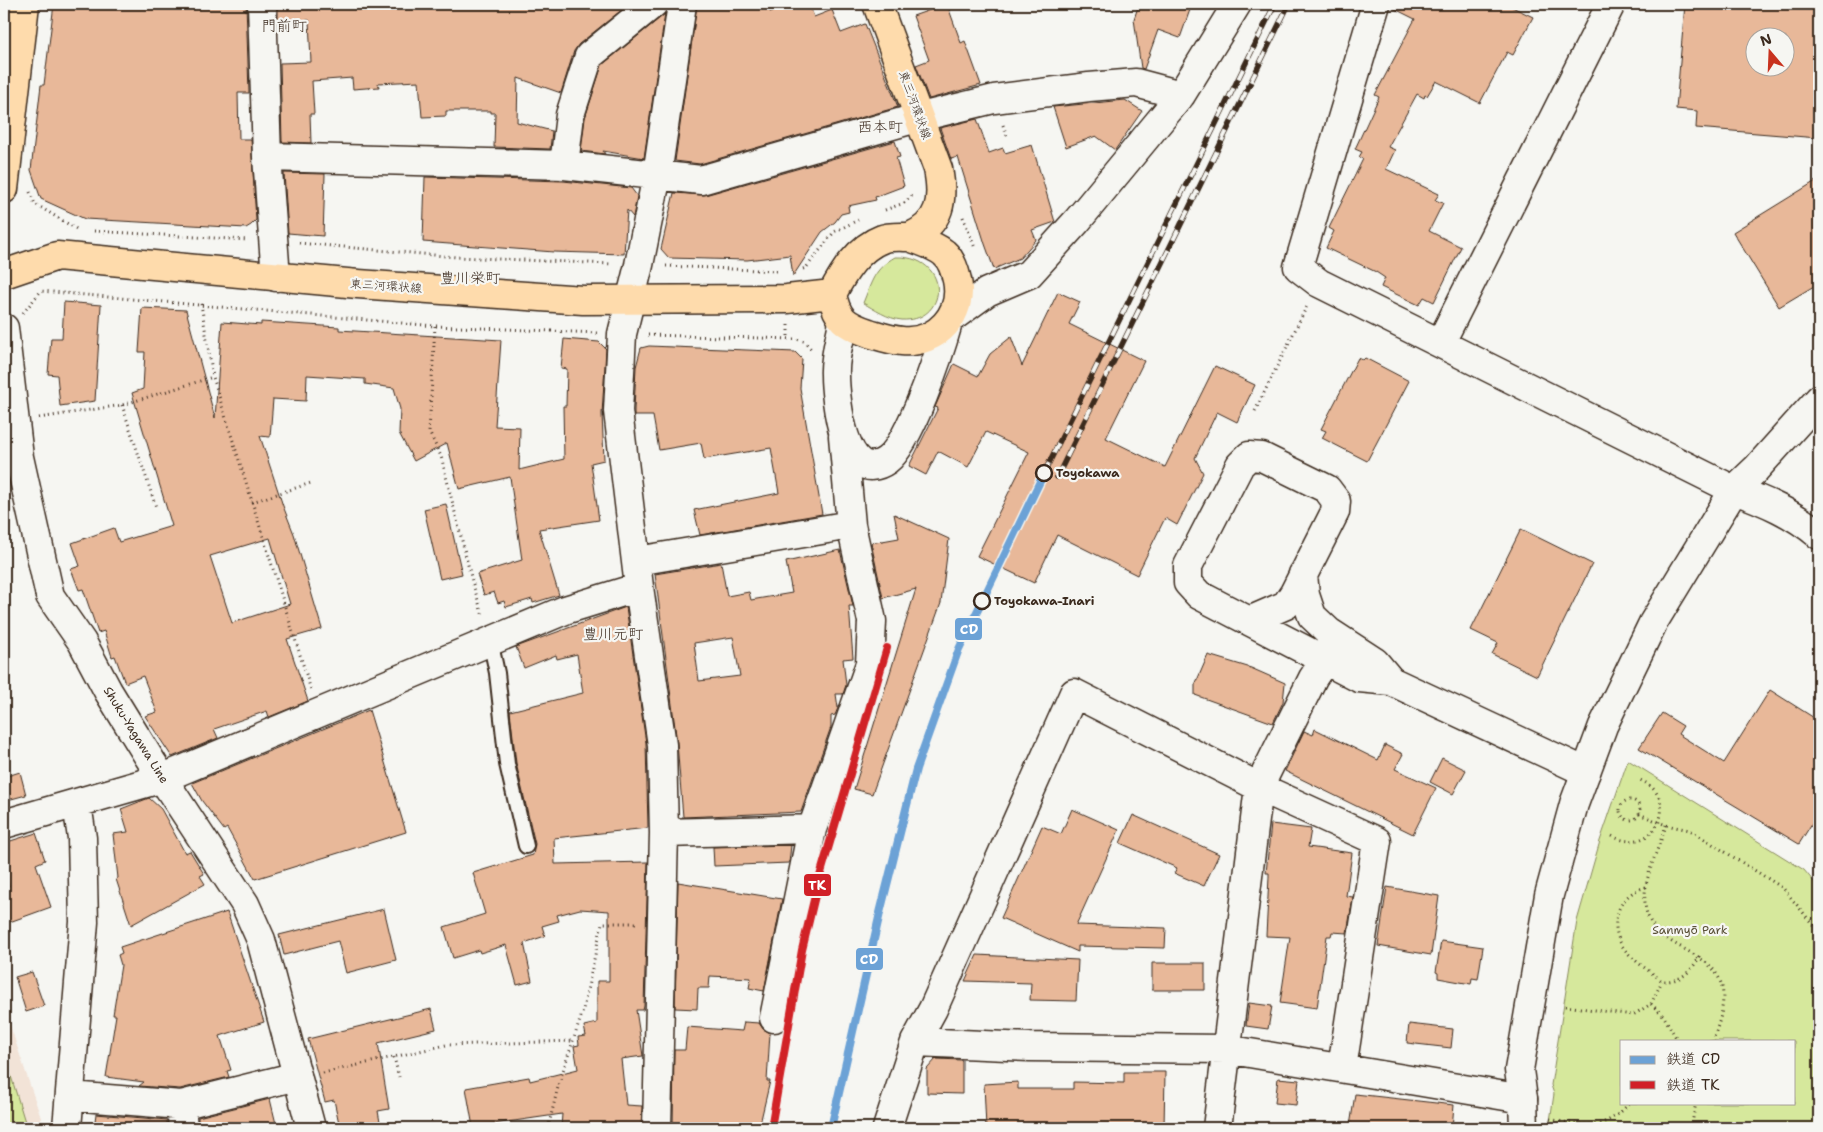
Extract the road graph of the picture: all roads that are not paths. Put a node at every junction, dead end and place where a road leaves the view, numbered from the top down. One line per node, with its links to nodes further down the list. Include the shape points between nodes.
1 (25, 4): 14 (main road)
2 (262, 4): 11 (street)
3 (653, 4): 12 (street, via 589,56 570,115)
4 (682, 4): 13 (street)
5 (877, 4): 10 (main road, 東三河環状線)
6 (1237, 4): 9 (street)
7 (1376, 4): 26 (street, via 1298,267 1319,282)
8 (1611, 4): 26 (street)
9 (1181, 95): 10 (street, via 1136,84 1106,85 994,99); 20 (street, via 1029,274)
10 (920, 117): 13 (street, via 701,180); 15 (main road, 東三河環状線)
11 (267, 157): 12 (street); 19 (street)
12 (564, 165): 13 (street)
13 (657, 175): 22 (street)
14 (17, 190)
15 (950, 211): 16 (main road, 東三河環状線); 17 (main road, 東三河環状線)
16 (910, 237): 17 (main road, via 934,246 946,255); 21 (main road, via 882,238 859,254)
17 (954, 271): 20 (street, via 973,287); 23 (main road, 東三河環状線, via 959,293)
18 (4, 274): 19 (main road, 東三河環状線, via 57,256)
19 (276, 277): 22 (main road, 東三河環状線, via 583,300)
20 (987, 292): 23 (street)
21 (832, 294): 22 (main road, 東三河環状線, via 788,299); 24 (main road)
22 (631, 300): 32 (street, via 622,334 618,411)
23 (949, 321): 24 (main road, via 937,332 904,341 885,338); 28 (street, via 929,382 901,442 886,461)
24 (843, 322): 28 (street, via 834,374 843,436)
25 (14, 325): 39 (street, Shuku-Yagawa Line, via 19,457 50,596 82,642 108,691)
26 (1441, 342): 29 (street)
27 (1819, 399): 29 (street)
28 (856, 472): 30 (street)
29 (1734, 490): 31 (street, via 1769,502); 38 (street, via 1653,623 1603,726)
30 (851, 525): 32 (street); 43 (street, via 872,621 870,664)
31 (1819, 535)
32 (638, 574): 35 (street, via 565,610); 44 (street, via 662,745)
33 (1303, 574): 34 (street, via 1286,604); 34 (street, via 1335,512 1336,501 1327,489 1262,456 1249,456 1240,464 1188,566 1188,583 1199,595); 37 (street, via 1312,616 1329,632 1375,662)
34 (1249, 621): 36 (street)
35 (490, 640): 39 (street); 45 (lane, via 507,764)
36 (1325, 660): 37 (street, via 1359,678); 40 (street)
37 (1391, 681): 38 (street)
38 (1586, 772): 52 (street, via 1549,895 1519,1070)
39 (163, 778): 41 (street); 50 (street, Shuku-Yagawa Line, via 245,904 261,940)
40 (1260, 787): 47 (street, via 1074,693); 48 (street); 49 (street, via 1377,842)
41 (76, 804): 42 (street); 51 (street, via 82,838 84,922)
42 (4, 824)
43 (812, 829): 44 (street); 46 (street)
44 (664, 833): 56 (street)
45 (526, 846)
46 (774, 1018)
47 (916, 1042): 48 (street, via 1030,1047); 57 (street)
48 (1226, 1048): 49 (street); 58 (street)
49 (1342, 1068): 52 (street)
50 (297, 1076): 53 (street); 55 (street, Shuku-Yagawa Line)
51 (71, 1096): 53 (street); 54 (street)
52 (1530, 1115)
53 (182, 1117)
54 (67, 1128)
55 (311, 1128)
56 (657, 1128)
57 (887, 1128)
58 (1217, 1128)

